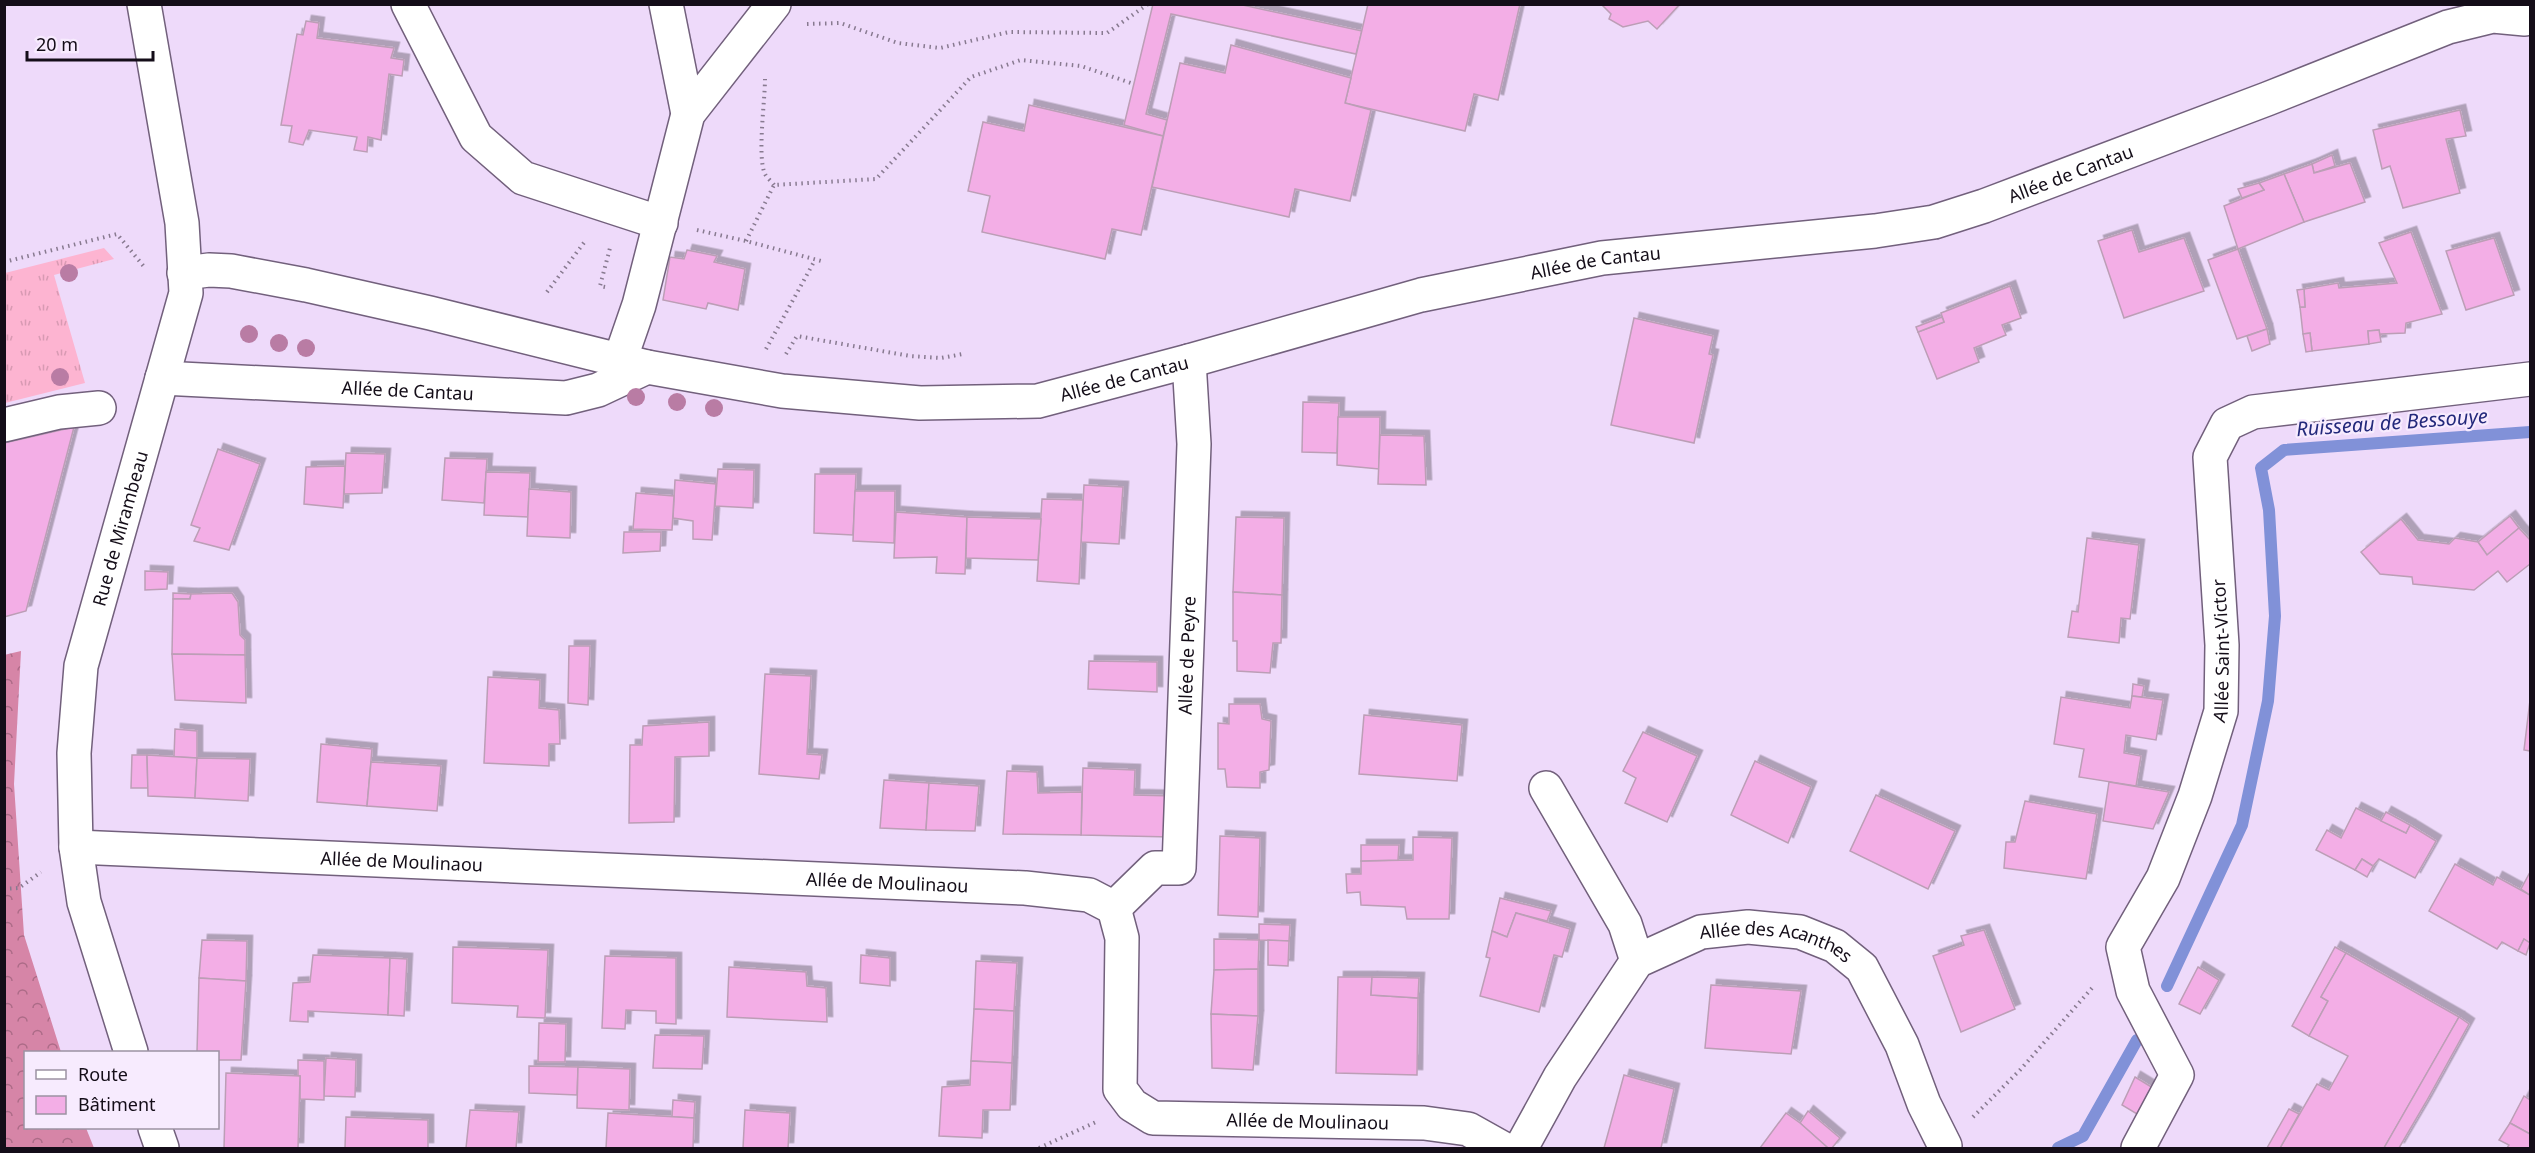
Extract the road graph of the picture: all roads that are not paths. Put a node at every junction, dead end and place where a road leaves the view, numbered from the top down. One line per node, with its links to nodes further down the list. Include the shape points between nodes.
1 (144, 4): 8 (street, Rue de Mirambeau, via 182,223)
2 (408, 4): 7 (street, via 476,137 523,178)
3 (666, 4): 6 (street)
4 (766, 15): 6 (street)
5 (2525, 20): 9 (street, Allée de Cantau, via 2493,16 2448,27 2267,99 1934,222 1602,258 1421,295)
6 (688, 114): 7 (street)
7 (662, 223): 10 (street, via 639,305)
8 (184, 273): 10 (street, Allée de Cantau, via 231,271 306,285); 11 (street, Rue de Mirambeau, via 186,293)
9 (1189, 361): 10 (street, Allée de Cantau, via 1038,401 920,403 782,391); 17 (street, Allée de Peyre, via 1194,444 1179,868 1155,868)
10 (633, 363): 11 (street, Allée de Cantau, via 598,390 566,398)
11 (162, 378): 16 (street, Rue de Mirambeau, via 81,666 74,753)
12 (2530, 379): 25 (street, Allée Saint-Victor, via 2253,412 2227,424 2210,457 2222,645 2221,711 2195,796 2163,878 2123,947 2133,991 2177,1075)
13 (99, 408): 14 (street, via 59,412)
14 (4, 425)
15 (1546, 788): 18 (street, via 1625,924)
16 (76, 847): 17 (street, Allée de Moulinaou, via 1025,888 1089,895); 19 (street, Rue de Mirambeau, via 84,902)
17 (1114, 908): 23 (street, Allée de Moulinaou, via 1122,938 1120,1089 1132,1106 1153,1118 1424,1123 1468,1129)
18 (1637, 961): 21 (street, Allée des Acanthes, via 1701,932 1748,927 1800,932 1835,946 1862,968 1902,1045); 24 (street, via 1560,1077)
19 (130, 1051)
20 (155, 1129): 22 (street)
21 (1945, 1146)
22 (162, 1149)
23 (1502, 1149)
24 (1521, 1149)
25 (2138, 1149)

